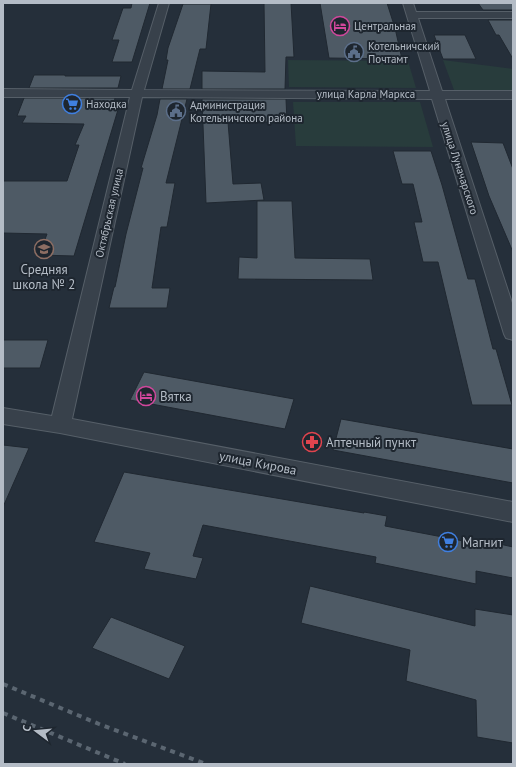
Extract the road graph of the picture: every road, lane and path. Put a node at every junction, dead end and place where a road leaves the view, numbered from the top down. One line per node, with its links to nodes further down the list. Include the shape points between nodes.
1 (164, 3): 6 (street, Октябрьская улица)
2 (408, 3): 3 (street, улица Луначарского)
3 (412, 15): 4 (street); 7 (street, улица Луначарского)
4 (513, 15)
5 (3, 93): 6 (street, улица Карла Маркса)
6 (137, 93): 7 (street, улица Карла Маркса); 11 (street, Октябрьская улица)
7 (437, 95): 8 (street, улица Карла Маркса); 9 (street, улица Луначарского)
8 (513, 95)
9 (513, 334)
10 (3, 416): 11 (street, улица Кирова)
11 (60, 425): 12 (street, улица Кирова)
12 (513, 512)

